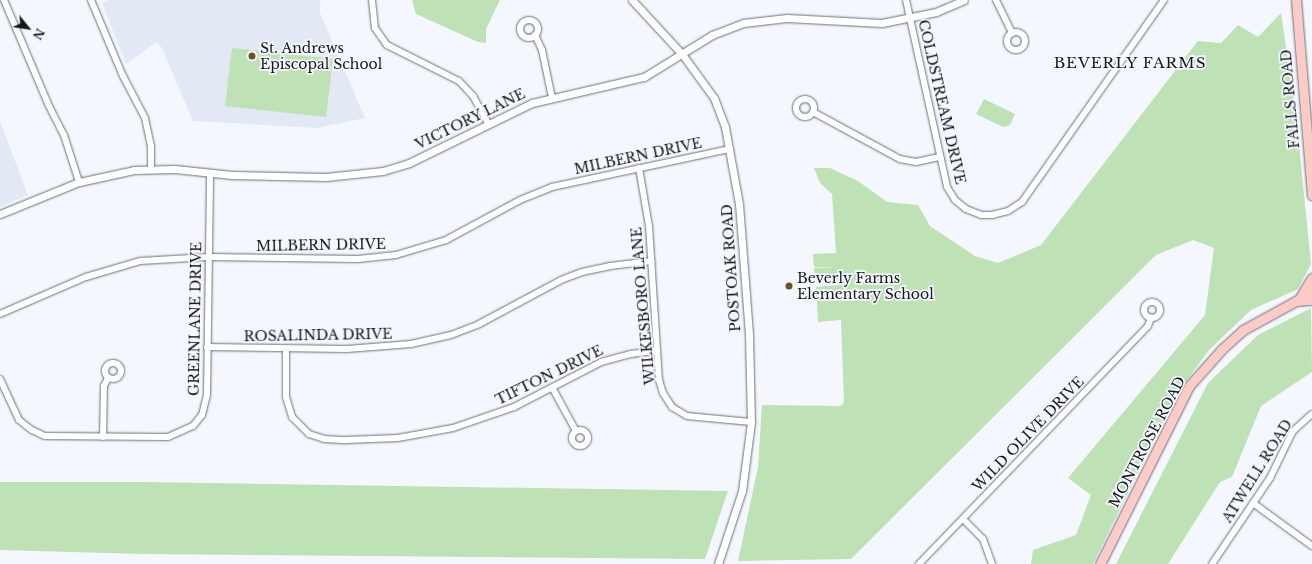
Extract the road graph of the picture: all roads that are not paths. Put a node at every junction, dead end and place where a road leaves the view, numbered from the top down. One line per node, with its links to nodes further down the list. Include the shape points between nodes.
1 (4, 0): 22 (street, via 64,135)
2 (91, 0): 20 (street, via 122,74 145,118 151,146)
3 (372, 0): 16 (street, via 375,28 387,45 459,81 473,96)
4 (632, 0): 13 (street, POSTOAK ROAD)
5 (906, 0): 10 (street, COLDSTREAM DRIVE)
6 (964, 0): 10 (street, VICTORY LANE, via 936,12)
7 (996, 0): 11 (street)
8 (1164, 0): 18 (street, COLDSTREAM DRIVE, via 1027,194 1015,207 992,215 982,215 966,209 955,200 947,187)
9 (1296, 0): 23 (main road, FALLS ROAD)
10 (910, 19): 13 (street, VICTORY LANE, via 867,23 787,18 756,20 720,31); 18 (street, COLDSTREAM DRIVE)
11 (1012, 33)
12 (535, 35): 14 (street, via 542,50)
13 (682, 54): 14 (street, VICTORY LANE, via 637,79); 17 (street, POSTOAK ROAD, via 714,98)
14 (552, 98): 16 (street, VICTORY LANE, via 532,103)
15 (813, 112): 18 (street, via 900,159 916,162)
16 (488, 123): 21 (street, VICTORY LANE, via 409,163 373,174 326,177)
17 (730, 149): 19 (street, MILBERN DRIVE); 40 (street, POSTOAK ROAD, via 743,236)
18 (940, 157)
19 (639, 168): 25 (street, MILBERN DRIVE, via 542,191 446,240 396,255 358,259); 26 (street, WILKESBORO LANE, via 649,224)
20 (152, 170): 21 (street, VICTORY LANE); 22 (street, VICTORY LANE, via 115,173)
21 (210, 173): 25 (street, GREENLANE DRIVE)
22 (79, 182): 24 (street, VICTORY LANE)
23 (1312, 195)
24 (0, 214)
25 (208, 256): 31 (street, MILBERN DRIVE, via 162,258 115,268); 33 (street, GREENLANE DRIVE)
26 (652, 261): 34 (street, ROSALINDA DRIVE, via 610,266 561,280 487,321 427,341 378,348); 35 (street, WILKESBORO LANE)
27 (1312, 278): 29 (main road)
28 (1312, 292): 29 (main road, MONTROSE ROAD)
29 (1296, 300): 30 (main road); 49 (main road, MONTROSE ROAD, via 1244,330 1222,349 1189,386)
30 (1312, 300)
31 (0, 314)
32 (1151, 318): 44 (street, WILD OLIVE DRIVE, via 1148,326)
33 (207, 347): 34 (street, ROSALINDA DRIVE); 42 (street, GREENLANE DRIVE, via 206,404 202,415 193,426 168,437)
34 (286, 349): 38 (street, TIFTON DRIVE, via 288,409 302,430 324,439 389,438 431,433 501,412)
35 (657, 351): 38 (street, TIFTON DRIVE, via 600,362); 40 (street, WILKESBORO LANE, via 660,384 666,400 678,412 699,419)
36 (108, 378): 42 (street, via 104,386)
37 (0, 380): 42 (street, GREENLANE DRIVE, via 16,415 37,433 54,437)
38 (553, 389): 41 (street)
39 (1312, 414): 43 (street, ATWELL ROAD, via 1293,431 1270,478)
40 (751, 422): 46 (street, POSTOAK ROAD, via 742,491)
41 (576, 432)
42 (103, 437)
43 (1253, 503): 45 (street); 50 (street, ATWELL ROAD)
44 (963, 519): 47 (street, WILD OLIVE DRIVE); 48 (street, via 983,539)
45 (1312, 546)
46 (718, 564)
47 (919, 564)
48 (992, 564)
49 (1100, 564)
50 (1212, 564)

